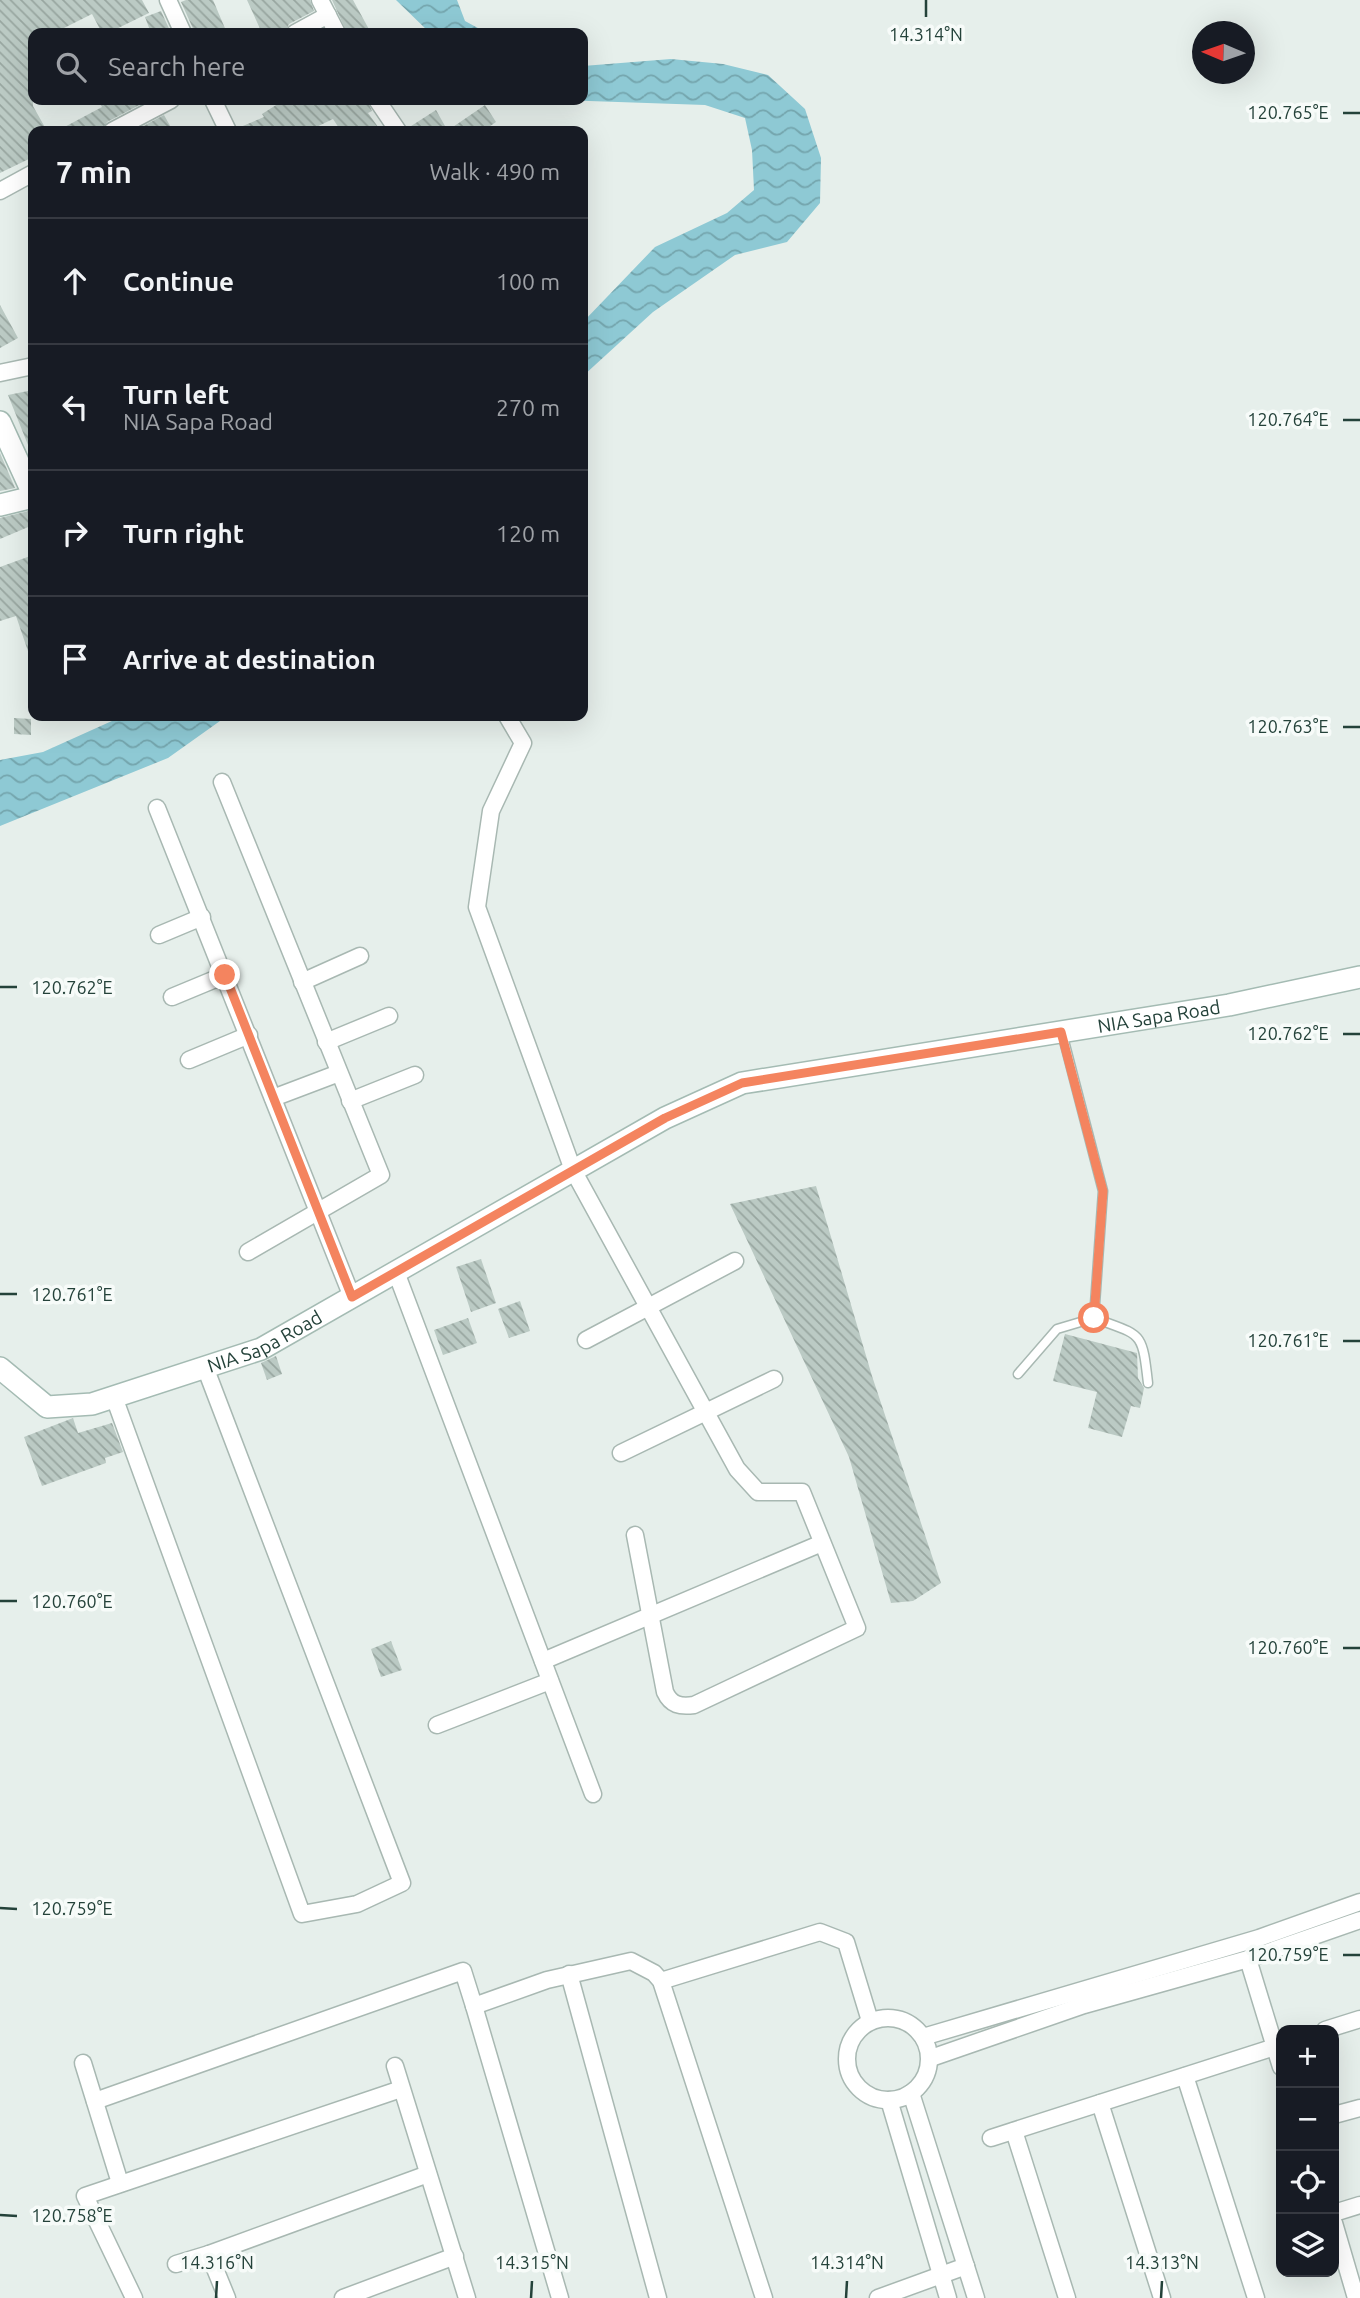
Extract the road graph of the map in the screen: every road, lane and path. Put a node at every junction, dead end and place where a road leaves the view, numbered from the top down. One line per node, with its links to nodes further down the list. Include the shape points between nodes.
1 (168, 0): 4 (street)
2 (320, 0): 3 (street)
3 (328, 15): 5 (street); 6 (street)
4 (181, 28)
5 (304, 28)
6 (334, 28)
7 (161, 105): 10 (street)
8 (215, 105): 11 (street)
9 (380, 105): 12 (street)
10 (122, 126)
11 (226, 126)
12 (395, 126)
13 (28, 176): 14 (street)
14 (0, 191)
15 (28, 367): 16 (street)
16 (0, 373)
17 (0, 422): 18 (street)
18 (28, 484)
19 (28, 497): 20 (street)
20 (0, 505)
21 (510, 721): 40 (street, via 523,743 491,811 477,906)
22 (222, 782): 29 (street)
23 (157, 808): 24 (street)
24 (202, 917): 25 (street); 27 (street)
25 (159, 935)
26 (360, 956): 29 (street)
27 (225, 975): 30 (street); 33 (street)
28 (1360, 977): 32 (street, NIA Sapa Road, via 1230,1005)
29 (302, 982): 34 (street)
30 (172, 997)
31 (389, 1016): 34 (street)
32 (1061, 1032): 40 (street, NIA Sapa Road, via 742,1083 665,1118); 47 (lane, via 1103,1191)
33 (248, 1035): 35 (street); 38 (street)
34 (326, 1042): 36 (street)
35 (188, 1060)
36 (339, 1073): 38 (street); 39 (street)
37 (415, 1075): 39 (street)
38 (274, 1098): 41 (street)
39 (350, 1101): 41 (street, via 381,1175)
40 (573, 1170): 44 (street, NIA Sapa Road); 46 (street)
41 (317, 1210): 42 (street); 45 (street)
42 (248, 1252)
43 (735, 1261): 46 (street)
44 (396, 1272): 45 (street, NIA Sapa Road); 60 (street)
45 (352, 1297): 49 (street, NIA Sapa Road, via 261,1349)
46 (647, 1305): 48 (street); 55 (street)
47 (1094, 1318): 51 (lane, via 1057,1329); 53 (lane, via 1142,1340)
48 (586, 1340)
49 (205, 1367): 54 (street, NIA Sapa Road); 54 (street, via 402,1883 357,1904 302,1913)
50 (0, 1368): 54 (street, NIA Sapa Road, via 47,1407 92,1404)
51 (1018, 1374)
52 (774, 1379): 55 (street)
53 (1148, 1383)
54 (114, 1397)
55 (708, 1412): 56 (street); 58 (street, via 737,1469 758,1492 802,1492)
56 (621, 1453)
57 (635, 1535): 59 (street)
58 (822, 1543): 59 (street); 59 (street, via 857,1628 694,1705 668,1700)
59 (650, 1615): 60 (street)
60 (543, 1661): 61 (street)
61 (550, 1681): 62 (street); 63 (street)
62 (437, 1724)
63 (593, 1794)
64 (1360, 1902): 73 (street, via 1259,1938)
65 (1360, 1920): 66 (street)
66 (1248, 1959): 74 (street); 76 (street, via 1084,2005)
67 (569, 1975): 68 (street, via 631,1961); 69 (street); 104 (street)
68 (661, 1981): 71 (street, via 820,1932 846,1942); 105 (street)
69 (474, 2006): 83 (street, via 463,1971); 103 (street)
70 (1360, 2019): 72 (street)
71 (870, 2021): 73 (street, via 897,2018); 82 (street, via 850,2040 847,2067 861,2091)
72 (1339, 2026)
73 (923, 2036): 76 (street)
74 (1276, 2040)
75 (1276, 2047): 79 (street)
76 (931, 2058): 81 (street)
77 (83, 2063): 83 (street)
78 (395, 2066): 80 (street)
79 (1185, 2076): 84 (street); 111 (street)
80 (401, 2089): 89 (street); 90 (street)
81 (911, 2093): 82 (street); 97 (street)
82 (889, 2100): 98 (street)
83 (95, 2101): 90 (street)
84 (1100, 2103): 87 (street); 110 (street)
85 (1360, 2108): 86 (street)
86 (1339, 2114)
87 (1014, 2131): 88 (street); 109 (street)
88 (991, 2138)
89 (428, 2174): 94 (street); 95 (street)
90 (120, 2183): 99 (street, via 85,2196)
91 (1360, 2205): 92 (street)
92 (1339, 2211)
93 (1339, 2239): 112 (street)
94 (209, 2254): 96 (street); 100 (street)
95 (455, 2256): 101 (street); 102 (street)
96 (176, 2264)
97 (966, 2266): 98 (street); 108 (street)
98 (941, 2275): 106 (street); 107 (street)
99 (134, 2298)
100 (227, 2298)
101 (343, 2298)
102 (467, 2298)
103 (560, 2298)
104 (658, 2298)
105 (764, 2298)
106 (878, 2298)
107 (948, 2298)
108 (976, 2298)
109 (1067, 2298)
110 (1161, 2298)
111 (1256, 2298)
112 (1356, 2298)

